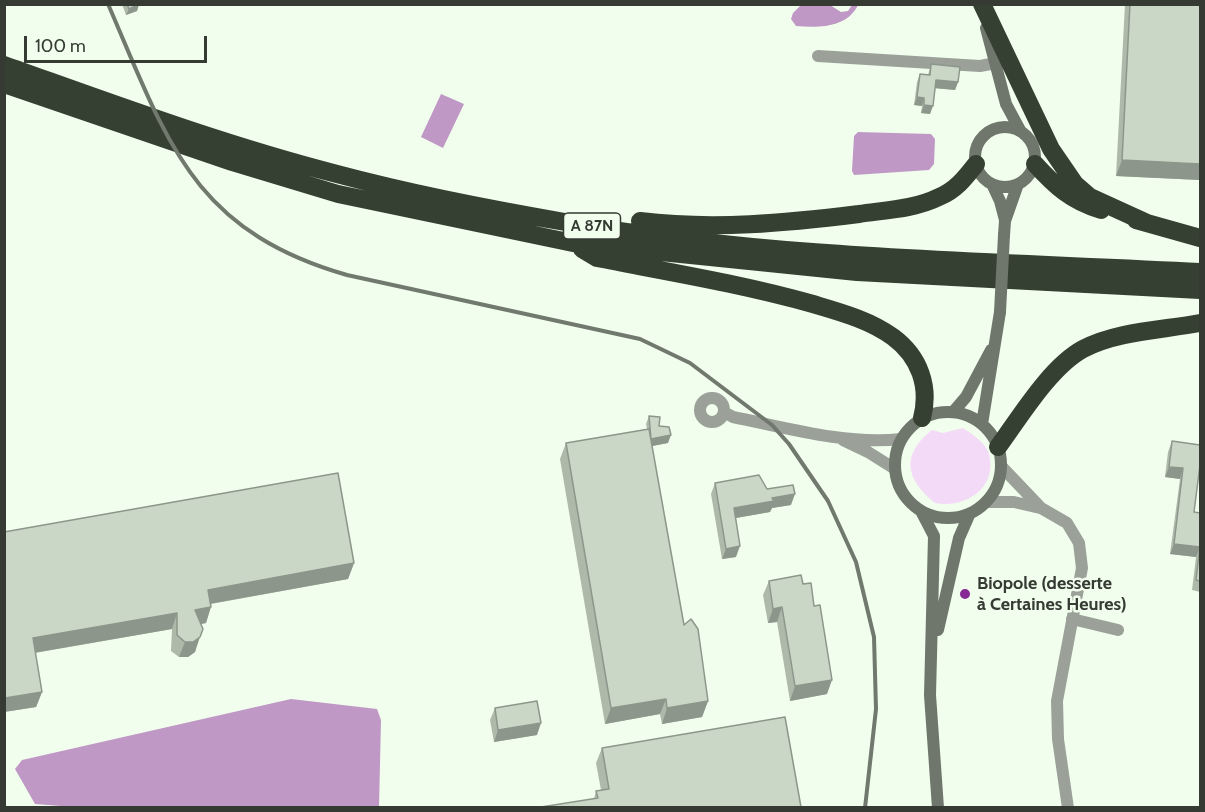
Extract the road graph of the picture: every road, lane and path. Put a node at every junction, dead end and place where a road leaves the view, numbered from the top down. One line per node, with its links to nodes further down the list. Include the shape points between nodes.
1 (977, 4): 4 (street)
2 (982, 4): 16 (highway, via 1052,149 1075,184 1090,197)
3 (818, 56): 4 (street, via 980,66)
4 (996, 63): 7 (street)
5 (4, 66): 15 (highway, A 87N, via 338,175)
6 (4, 84): 18 (highway, A 87N, via 338,194)
7 (1006, 104): 8 (street); 9 (street)
8 (993, 129): 9 (street); 10 (street, via 976,150)
9 (1020, 130): 11 (street, via 1030,139)
10 (976, 164): 12 (street); 15 (highway, via 958,187 941,197 894,209 768,223 685,225 594,216)
11 (1035, 164): 13 (street); 16 (highway, via 1075,201)
12 (992, 184): 13 (street); 14 (street)
13 (1018, 184): 14 (street)
14 (1005, 221): 22 (street, bridge)
15 (567, 223): 19 (highway, A 87N, via 748,246 863,255)
16 (1147, 223): 17 (highway)
17 (1200, 238)
18 (573, 243): 20 (highway, A 87N, via 856,272); 25 (highway, via 597,258 781,295 872,324 895,338 922,374 927,401)
19 (1200, 272)
20 (1200, 290)
21 (1200, 323): 29 (highway, via 1110,339 1083,350 1062,365)
22 (995, 341): 23 (street, via 966,398); 26 (street)
23 (954, 411): 25 (street); 26 (street)
24 (724, 412): 27 (street)
25 (922, 418): 28 (street)
26 (982, 424): 29 (street)
27 (831, 435): 28 (street, via 878,441); 31 (street)
28 (901, 439): 31 (street)
29 (998, 447): 30 (street)
30 (1001, 466): 32 (street, via 997,486); 33 (street)
31 (895, 469): 34 (street, via 903,494)
32 (986, 502): 33 (street, via 1014,502); 35 (street)
33 (1041, 508): 36 (street, via 1066,522 1079,543 1082,568)
34 (921, 511): 35 (street, via 945,517); 38 (street, via 934,536)
35 (970, 513): 38 (street, via 959,538)
36 (1072, 619): 37 (street); 40 (street, via 1057,701)
37 (1118, 630)
38 (932, 652): 39 (street, via 930,695)
39 (938, 807)
40 (1068, 807)

